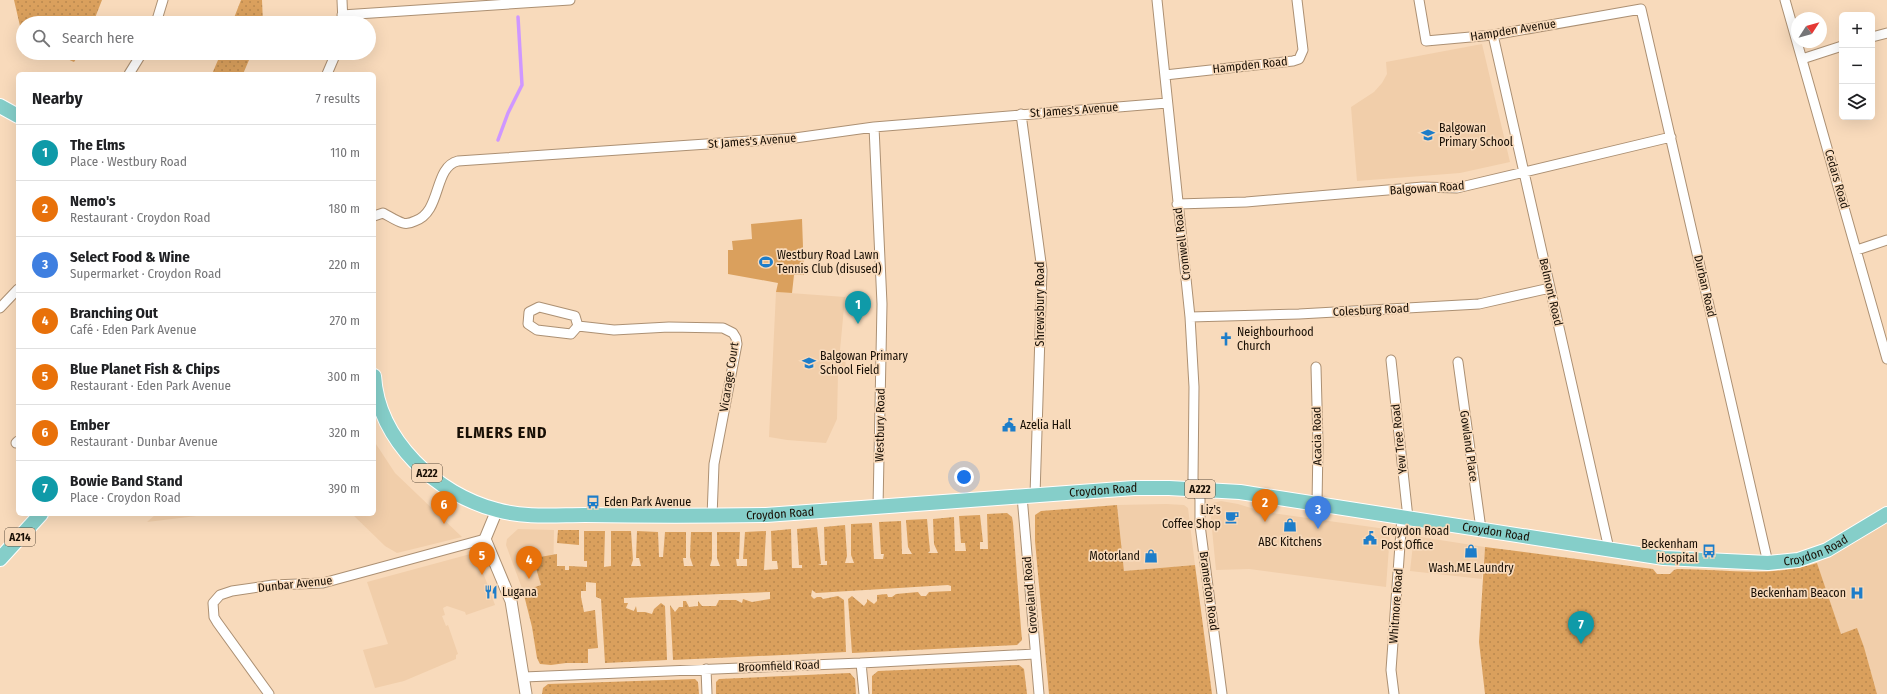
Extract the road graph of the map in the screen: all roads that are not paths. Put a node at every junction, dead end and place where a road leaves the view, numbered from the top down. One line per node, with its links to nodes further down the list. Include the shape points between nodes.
1 (163, 0): 9 (street)
2 (342, 0): 10 (street)
3 (570, 0): 11 (street)
4 (1157, 0): 21 (street, Cromwell Road)
5 (1297, 0): 21 (street, Hampden Road, via 1303,50 1299,59)
6 (1419, 0): 13 (street, Hampden Avenue, via 1426,41)
7 (1786, 0): 16 (street, Cedars Road)
8 (1641, 9): 13 (street, Hampden Avenue); 27 (street, Durban Road)
9 (158, 16)
10 (343, 16)
11 (376, 16)
12 (1887, 33): 14 (street)
13 (1493, 35): 28 (street, Belmont Road)
14 (1875, 36)
15 (1839, 47): 16 (street)
16 (1802, 59): 32 (street, Cedars Road)
17 (138, 60): 19 (street)
18 (333, 60): 20 (street)
19 (130, 72)
20 (328, 72)
21 (1165, 75): 22 (street, Cromwell Road)
22 (1167, 103): 24 (street, St James's Avenue); 29 (street, Cromwell Road)
23 (0, 106): 25 (main road)
24 (1021, 114): 26 (street, St James's Avenue); 44 (street, Shrewsbury Road, via 1042,270)
25 (16, 115)
26 (874, 127): 30 (street, St James's Avenue, via 795,138 458,161 450,163 445,170 429,211 424,217 410,223 383,213); 46 (street, Westbury Road, via 882,304)
27 (1671, 137): 28 (street, Balgowan Road); 56 (street, Durban Road)
28 (1523, 172): 29 (street, Balgowan Road, via 1457,188 1423,187 1246,202); 33 (street, Belmont Road)
29 (1177, 204): 36 (street, Cromwell Road)
30 (376, 215)
31 (1887, 240): 32 (street)
32 (1857, 250): 38 (street, Cedars Road)
33 (1550, 288): 36 (street, Colesburg Road, via 1479,304); 54 (street, Belmont Road)
34 (16, 291): 35 (street)
35 (0, 308)
36 (1190, 317): 43 (street, Cromwell Road, via 1194,387 1193,480)
37 (578, 326): 37 (street, via 571,334 537,330 528,324 529,312 539,307 575,316); 50 (street, Vicarage Court, via 614,330 723,328 733,333 737,344 714,464)
38 (1887, 359)
39 (1391, 360): 51 (street, Yew Tree Road)
40 (1458, 362): 52 (street, Gowland Place)
41 (1316, 367): 45 (street, Acacia Road)
42 (377, 405): 47 (main road, Croydon Road / A222, via 402,448 422,469 460,495)
43 (1196, 488): 44 (main road, Croydon Road / A222, via 1147,488); 45 (main road, Croydon Road / A222); 66 (street, Bramerton Road, via 1200,499 1200,524)
44 (1029, 495): 46 (main road, Croydon Road / A222); 57 (street, Groveland Road)
45 (1316, 504): 51 (main road, Croydon Road / A222)
46 (878, 507): 50 (main road, Croydon Road / A222)
47 (497, 510): 50 (main road, Croydon Road / A222, via 534,514); 53 (street)
48 (1887, 514): 56 (main road, Croydon Road / A222, via 1827,550 1798,560)
49 (39, 516): 55 (main road, A214)
50 (712, 516)
51 (1405, 517): 52 (main road, Croydon Road / A222); 67 (street, Whitmore Road, via 1391,670)
52 (1481, 529): 54 (main road, Croydon Road / A222)
53 (485, 539): 60 (street, via 511,601); 61 (street, Dunbar Avenue, via 323,583 273,585 220,595 213,603 214,617)
54 (1609, 550): 56 (main road, Croydon Road / A222, via 1664,558)
55 (0, 559)
56 (1768, 563)
57 (1034, 654): 58 (street, Broomfield Road); 65 (street, Groveland Road)
58 (862, 663): 59 (street, Broomfield Road); 64 (street)
59 (706, 669): 60 (street, Broomfield Road); 63 (street)
60 (524, 677): 62 (street)
61 (269, 694)
62 (526, 694)
63 (708, 694)
64 (864, 694)
65 (1039, 694)
66 (1222, 694)
67 (1394, 694)

